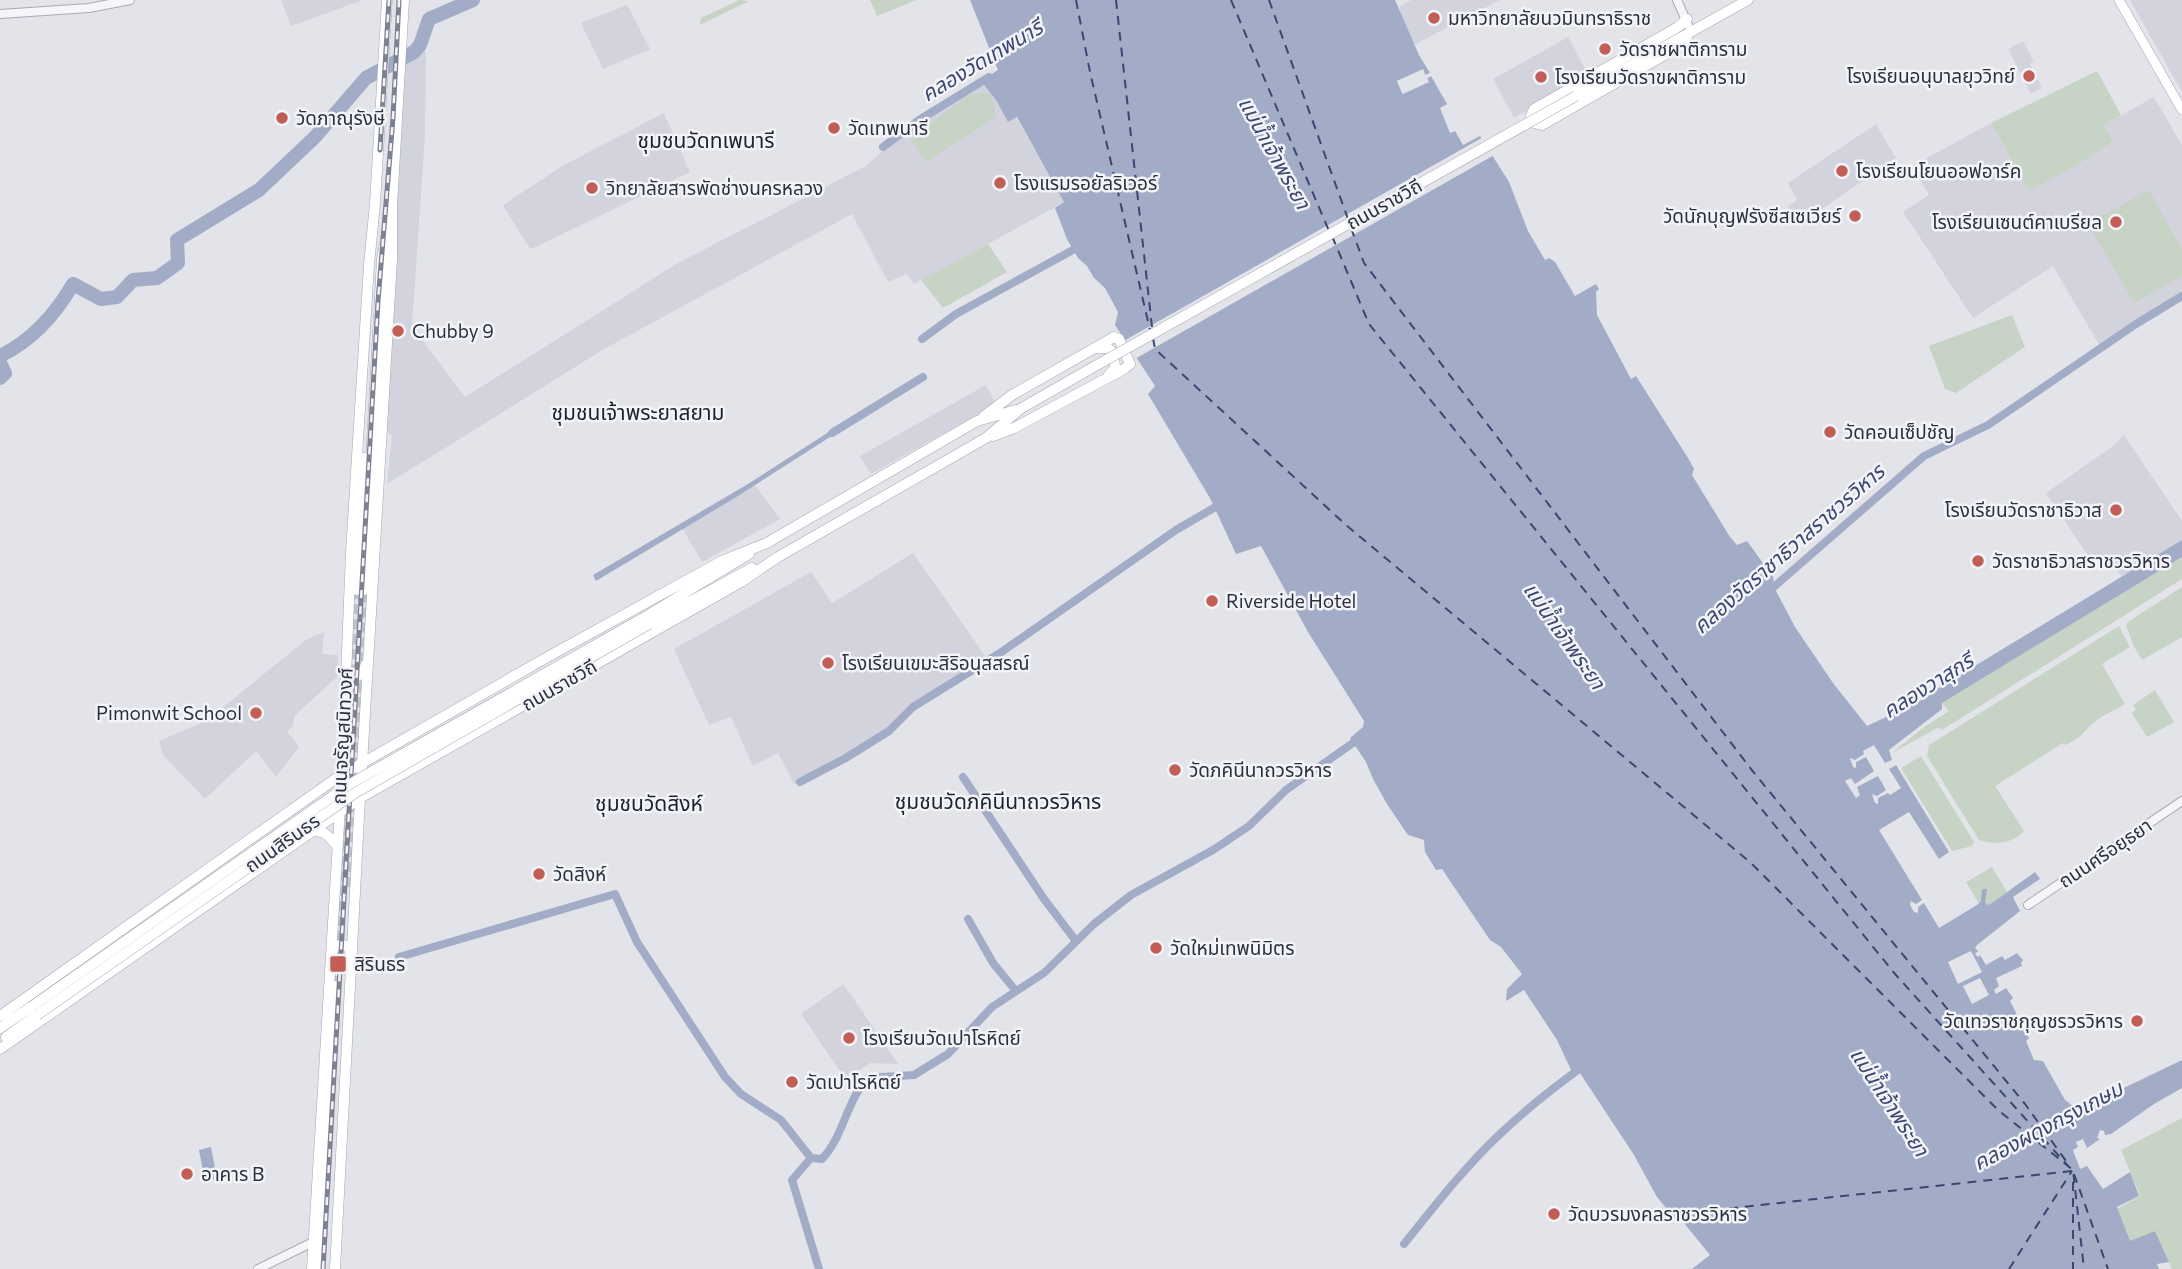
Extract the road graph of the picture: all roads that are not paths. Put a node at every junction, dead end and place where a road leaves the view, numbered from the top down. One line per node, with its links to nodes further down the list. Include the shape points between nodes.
1 (131, 0): 7 (street)
2 (387, 0): 11 (main road, ถนนจรัญสนิทวงศ์)
3 (404, 0): 12 (main road, ถนนจรัญสนิทวงศ์)
4 (1677, 0): 8 (street)
5 (1748, 0): 9 (main road, ถนนราชวิถี)
6 (2119, 0): 10 (main road)
7 (0, 14)
8 (1687, 19): 9 (street); 9 (main road, via 1534,108 1534,123 1542,125 1682,45)
9 (1690, 31): 13 (main road, ถนนราชวิถี, bridge)
10 (2182, 110)
11 (375, 204): 12 (main road, ถนนจรัญสนิทวงศ์, via 361,590 382,260); 20 (main road, ถนนจรัญสนิทวงศ์)
12 (391, 205): 19 (main road, ถนนจรัญสนิทวงศ์, via 392,259)
13 (1020, 409): 14 (main road, ถนนราชวิถี); 15 (main road, ถนนราชวิถี)
14 (977, 421): 15 (main road, via 1013,394 1114,337 1127,352 1130,364 1106,379); 16 (main road, ถนนราชวิถี)
15 (986, 438): 17 (main road, ถนนราชวิถี)
16 (769, 542): 18 (main road, ถนนราชวิถี); 21 (main road, ถนนราชวิถี, via 722,561)
17 (778, 557): 18 (main road, ถนนราชวิถี); 23 (main road, ถนนราชวิถี)
18 (647, 620): 33 (main road, ถนนสิรินธร, bridge, via 355,793)
19 (368, 661): 20 (main road, via 357,677); 21 (main road, ถนนจรัญสนิทวงศ์)
20 (346, 669): 22 (main road, ถนนจรัญสนิทวงศ์)
21 (362, 763): 22 (main road, ถนนสิรินธร); 23 (main road, ถนนจรัญสนิทวงศ์)
22 (342, 775): 25 (main road, ถนนจรัญสนิทวงศ์); 28 (main road, ถนนสิรินธร)
23 (360, 797): 25 (main road, ถนนราชวิถี); 31 (main road, ถนนจรัญสนิทวงศ์)
24 (2182, 802): 30 (street, ถนนศรีอยุธยา)
25 (339, 811): 26 (main road, ถนนสิรินธร); 27 (main road, ถนนจรัญสนิทวงศ์)
26 (302, 837): 27 (main road, via 320,831); 29 (main road, ถนนสิรินธร)
27 (337, 846): 32 (main road, ถนนจรัญสนิทวงศ์)
28 (220, 859): 29 (main road, via 237,860 241,865); 34 (main road, ถนนสิรินธร)
29 (234, 885): 37 (main road, ถนนสิรินธร)
30 (2028, 905)
31 (351, 956): 32 (main road, via 342,944 334,948); 43 (main road, ถนนจรัญสนิทวงศ์)
32 (330, 960): 38 (main road, ถนนจรัญสนิทวงศ์)
33 (34, 1011): 35 (main road, ถนนสิรินธร); 36 (main road, ถนนสิรินธร)
34 (0, 1016)
35 (0, 1028)
36 (0, 1041)
37 (0, 1049)
38 (313, 1242): 39 (street); 40 (main road, ถนนจรัญสนิทวงศ์)
39 (258, 1269)
40 (312, 1269)
41 (319, 1269): 42 (main road, via 338,986)
42 (325, 1269)
43 (335, 1269)

